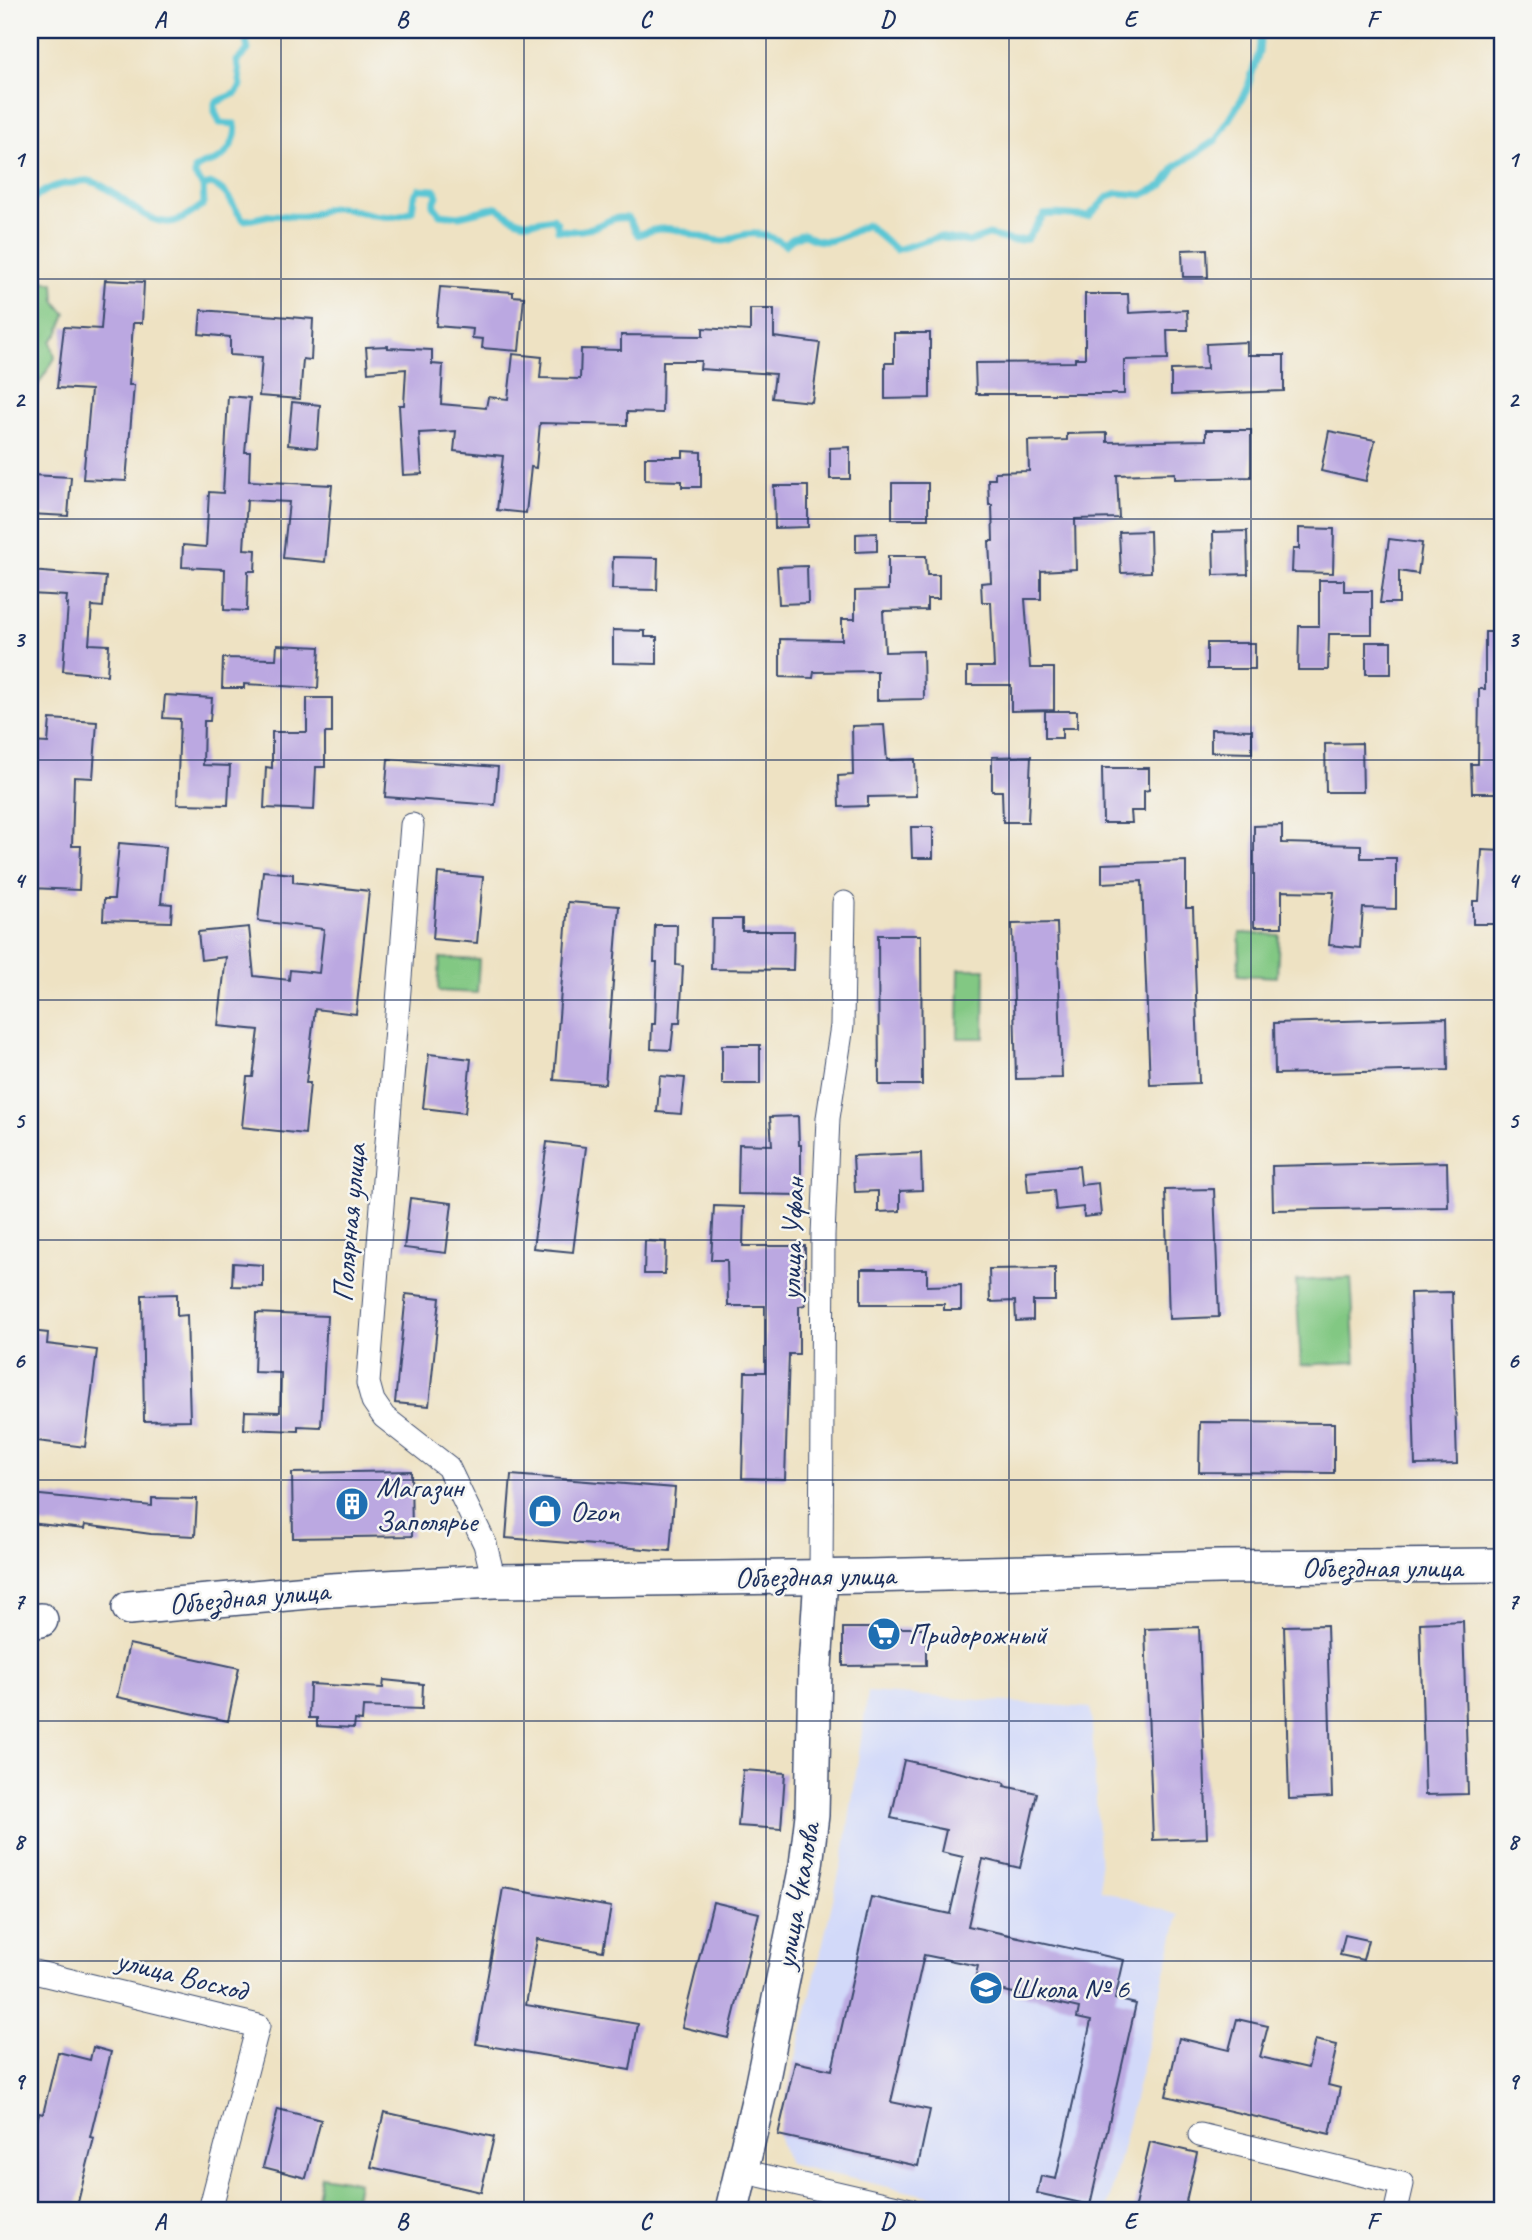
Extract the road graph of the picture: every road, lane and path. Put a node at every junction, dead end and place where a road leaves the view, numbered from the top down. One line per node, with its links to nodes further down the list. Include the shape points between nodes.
1 (412, 825): 5 (street, Полярная улица, via 368,1383 384,1417 448,1467 485,1544)
2 (844, 903): 4 (street, улица Уфан, via 842,1026 828,1118 823,1234)
3 (1502, 1565): 4 (main road, Объездная улица)
4 (821, 1577): 5 (main road, Объездная улица); 9 (main road, улица Чкалова, via 807,1853)
5 (494, 1581): 6 (main road, Объездная улица)
6 (129, 1608)
7 (30, 1970): 10 (street, улица Восход, via 257,2026)
8 (1199, 2135): 13 (street, via 1402,2184)
9 (742, 2171): 11 (main road, улица Чкалова); 12 (street)
10 (210, 2210)
11 (732, 2210)
12 (910, 2210)
13 (1396, 2210)

